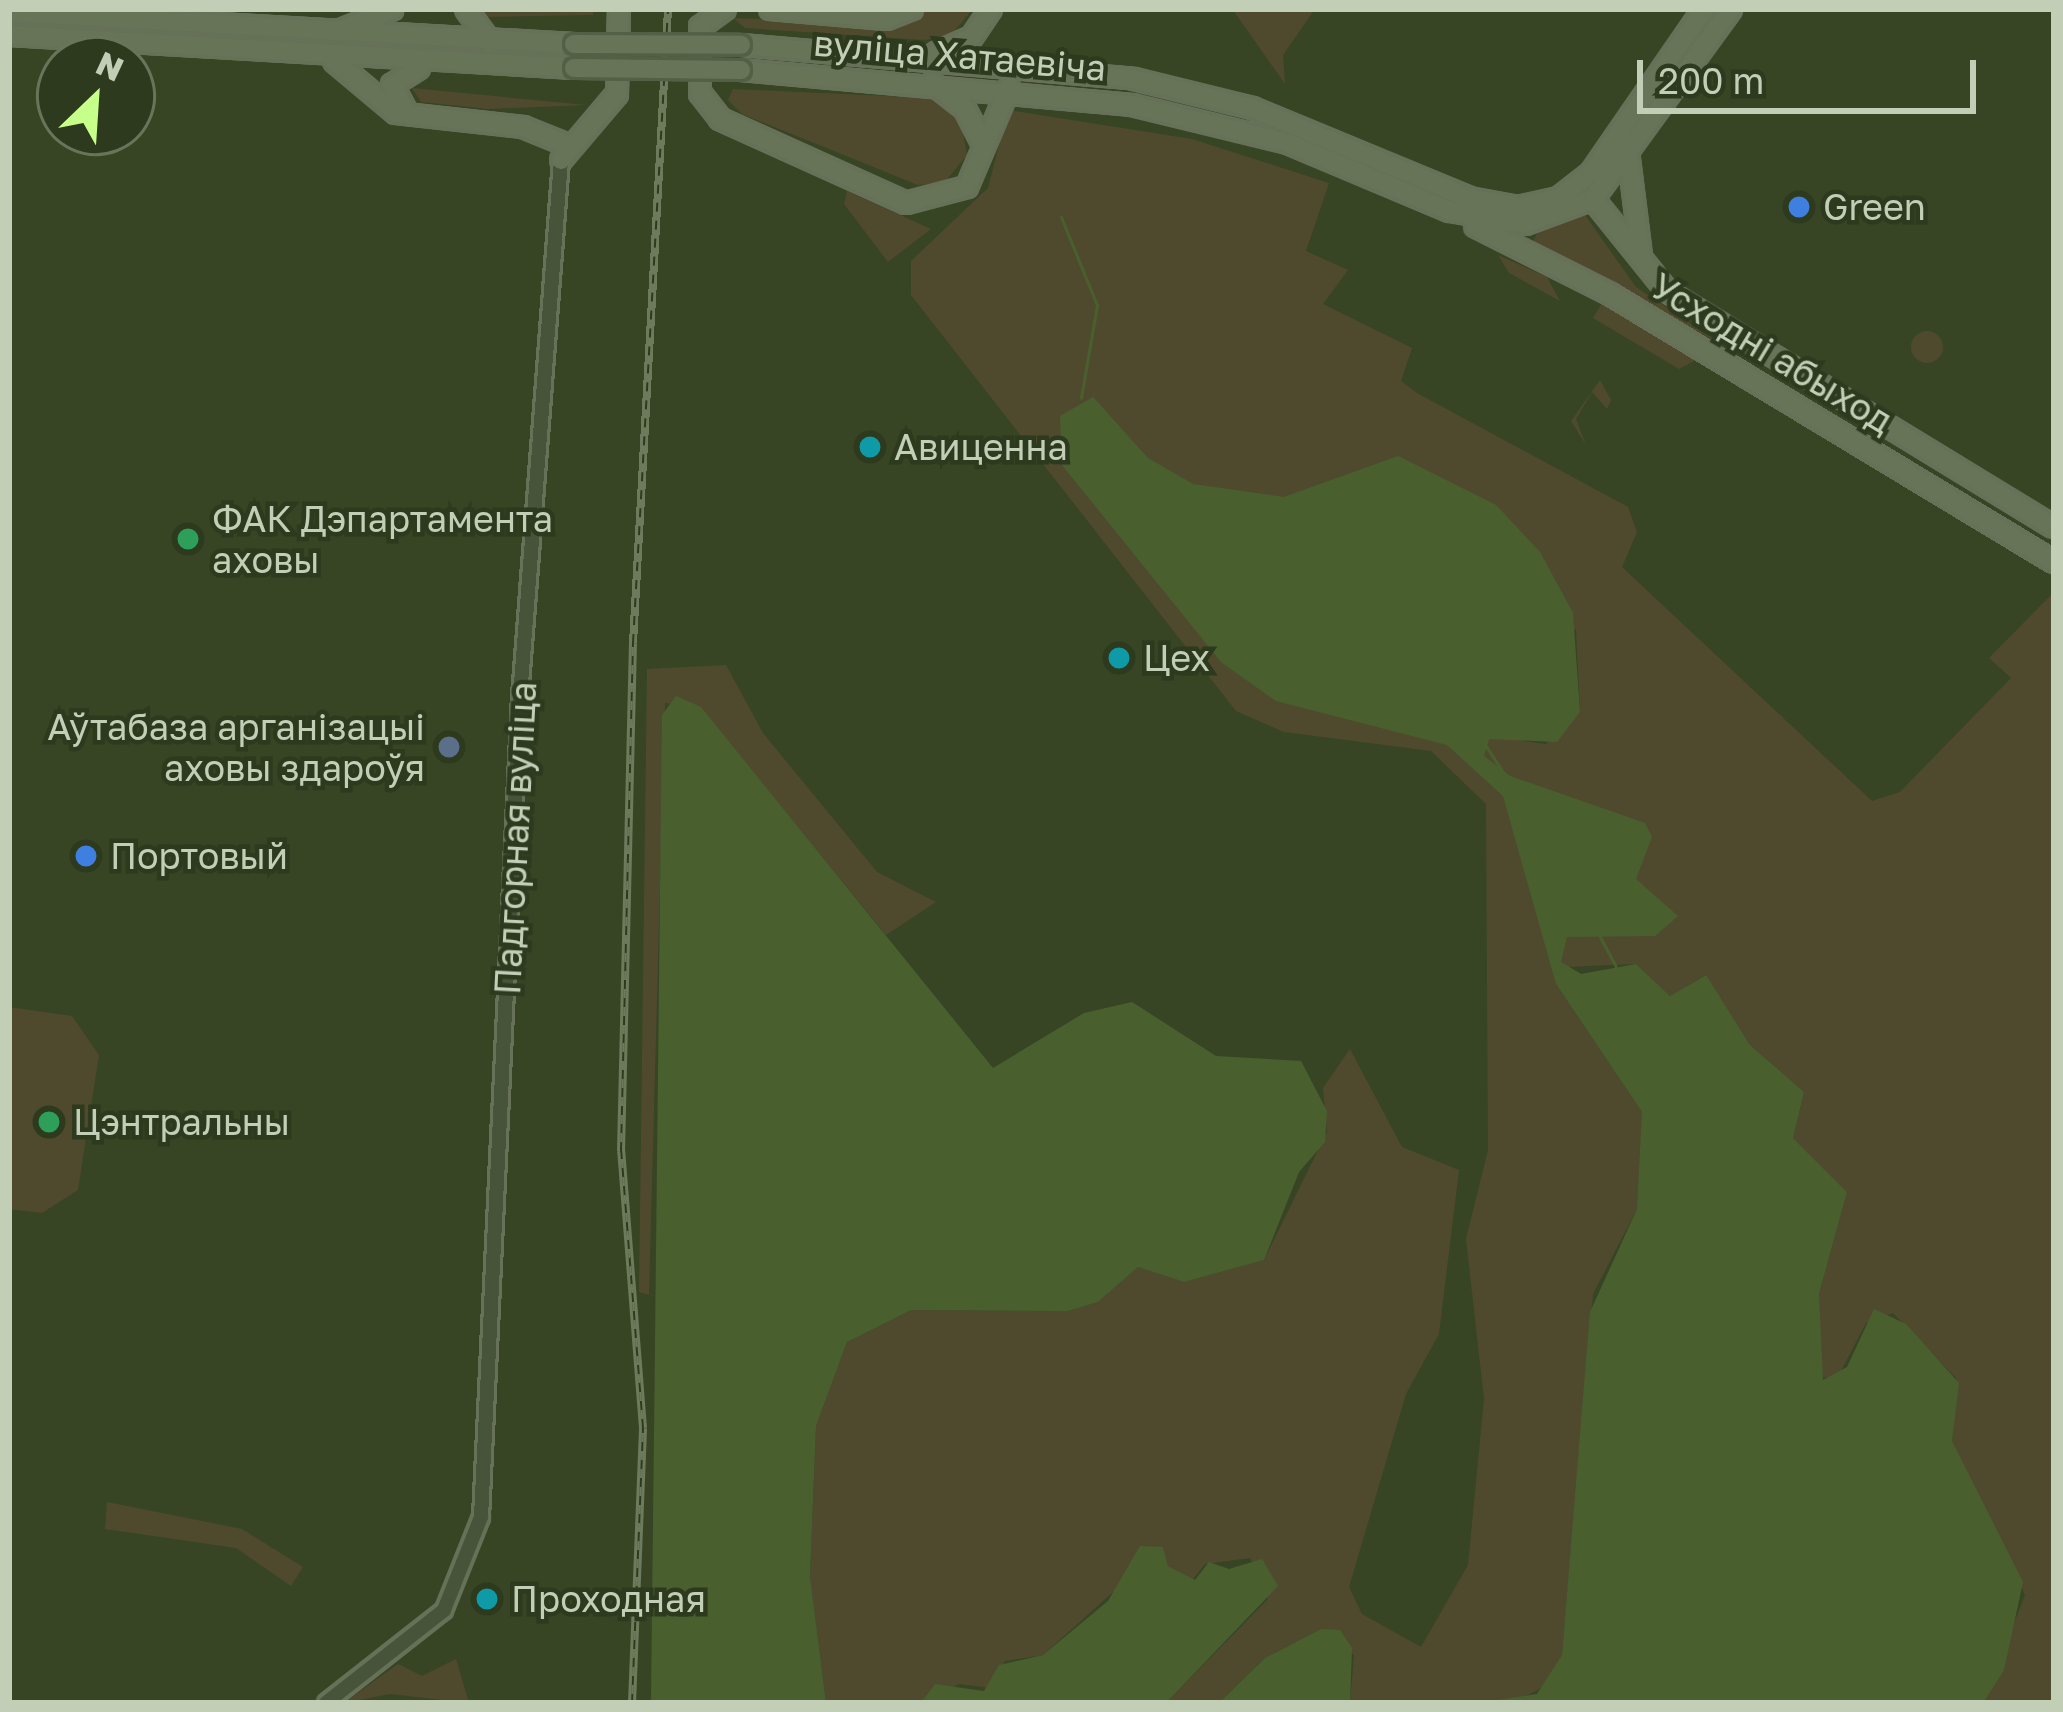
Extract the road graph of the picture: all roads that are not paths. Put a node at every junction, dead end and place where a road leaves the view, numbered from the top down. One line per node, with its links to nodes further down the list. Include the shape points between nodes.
1 (393, 9): 10 (main road)
2 (466, 9): 12 (main road)
3 (619, 9): 23 (main road, via 617,94)
4 (725, 9): 22 (main road, via 700,27 700,92 740,131 922,205 967,187)
5 (770, 9): 6 (main road, via 886,19)
6 (912, 9)
7 (1704, 9): 17 (main road)
8 (1731, 9): 19 (main road)
9 (9, 12): 10 (main road, вуліца Хатаевіча)
10 (330, 34): 12 (main road, вуліца Хатаевіча)
11 (9, 35): 14 (main road, вуліца Хатаевіча)
12 (490, 43): 13 (main road, вуліца Хатаевіча, bridge)
13 (929, 56): 15 (main road, вуліца Хатаевіча); 15 (main road, via 972,37 991,9)
14 (334, 61): 16 (main road, вуліца Хатаевіча); 21 (main road)
15 (1008, 61): 25 (main road, вуліца Хатаевіча, via 1252,108 1481,202 1534,205)
16 (428, 65): 18 (main road, вуліца Хатаевіча, bridge); 21 (main road, via 392,85)
17 (1660, 72): 19 (main road); 25 (main road)
18 (928, 81): 20 (main road, вуліца Хатаевіча); 22 (main road, via 965,109)
19 (1677, 84): 24 (main road)
20 (1009, 88): 22 (main road); 27 (main road, вуліца Хатаевіча, via 1288,143)
21 (422, 122): 23 (main road, via 523,127)
22 (984, 150)
23 (563, 152): 33 (street, Падгорная вуліца, via 520,697 481,1517 444,1610)
24 (1629, 154): 26 (main road); 28 (main road, via 1630,217)
25 (1570, 192): 26 (main road)
26 (1593, 200): 27 (main road, вуліца Хатаевіча, via 1525,224); 28 (main road, Усходні абыход)
27 (1450, 211): 30 (main road, Усходні абыход)
28 (1647, 272): 29 (main road, Усходні абыход)
29 (1759, 348): 30 (main road); 31 (main road, Усходні абыход)
30 (1745, 374): 32 (main road, Усходні абыход)
31 (2054, 527)
32 (2054, 562)
33 (326, 1703)

